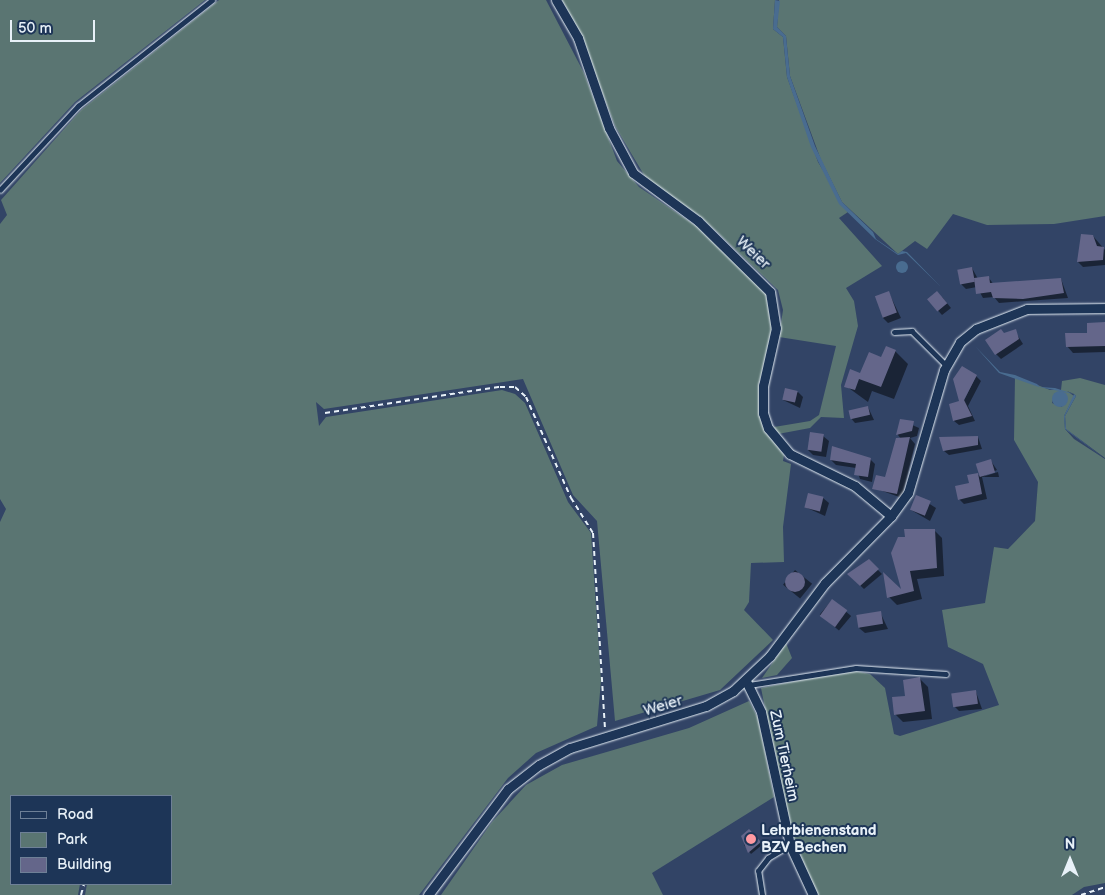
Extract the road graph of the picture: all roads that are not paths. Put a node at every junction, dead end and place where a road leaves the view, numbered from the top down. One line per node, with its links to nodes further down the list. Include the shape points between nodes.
1 (212, 0): 3 (lane, via 78,106)
2 (556, 0): 7 (street, Weier, via 578,38 609,128 633,174 698,220 770,292 776,328 763,386 763,413 768,428 790,454 855,486)
3 (0, 190)
4 (1105, 308): 6 (street, Weier, via 1027,309 993,319 960,342)
5 (894, 332): 6 (lane, via 912,331)
6 (946, 365): 7 (street, Weier, via 914,478)
7 (891, 516): 9 (street, Weier, via 825,584)
8 (946, 674): 9 (lane, via 856,668)
9 (748, 683): 10 (street, Zum Tierheim, via 761,712); 11 (street, Weier, via 678,718 605,736 539,764 508,789)
10 (790, 845): 12 (lane, via 768,858 758,871); 13 (street, Zum Tierheim)
11 (428, 895)
12 (762, 895)
13 (813, 895)

